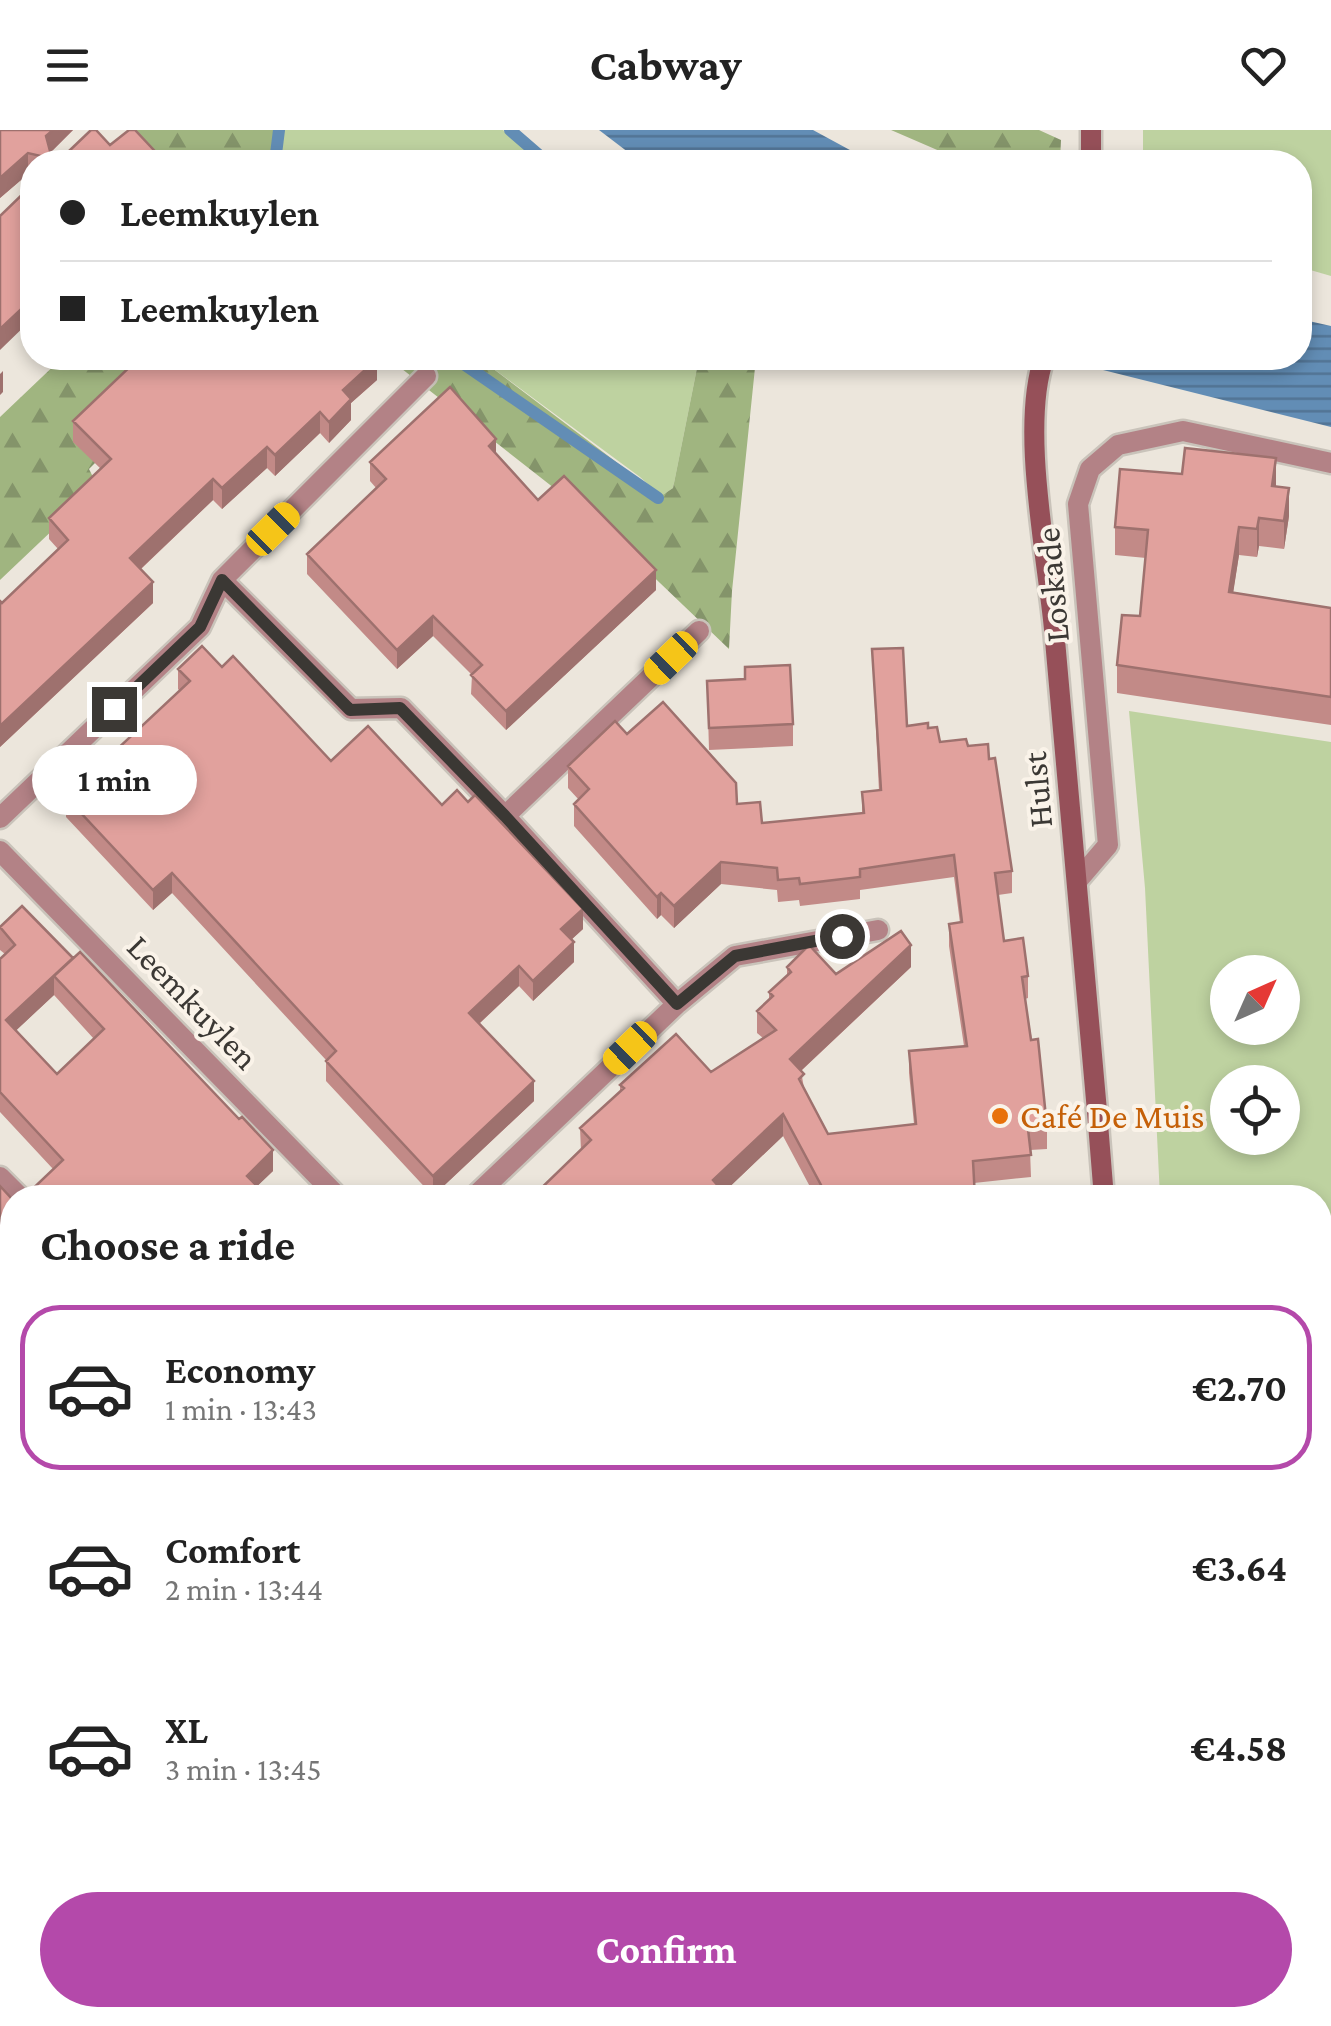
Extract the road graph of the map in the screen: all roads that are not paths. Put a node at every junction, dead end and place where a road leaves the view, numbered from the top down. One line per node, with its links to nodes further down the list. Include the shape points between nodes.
1 (1041, 370): 9 (street, Hulst, via 1038,500)
2 (426, 376): 4 (street)
3 (1331, 463): 9 (street, Loskade, via 1184,430 1118,445 1090,469 1078,504 1108,846)
4 (222, 580): 6 (street, via 350,710 400,708); 7 (street, via 200,627)
5 (698, 632): 6 (street)
6 (505, 816): 11 (street)
7 (0, 818)
8 (0, 851): 12 (street, Leemkuylen)
9 (1078, 880): 14 (street, Hulst)
10 (878, 930): 11 (street, via 735,956)
11 (677, 1004): 13 (street)
12 (326, 1185)
13 (487, 1185)
14 (1103, 1185)

